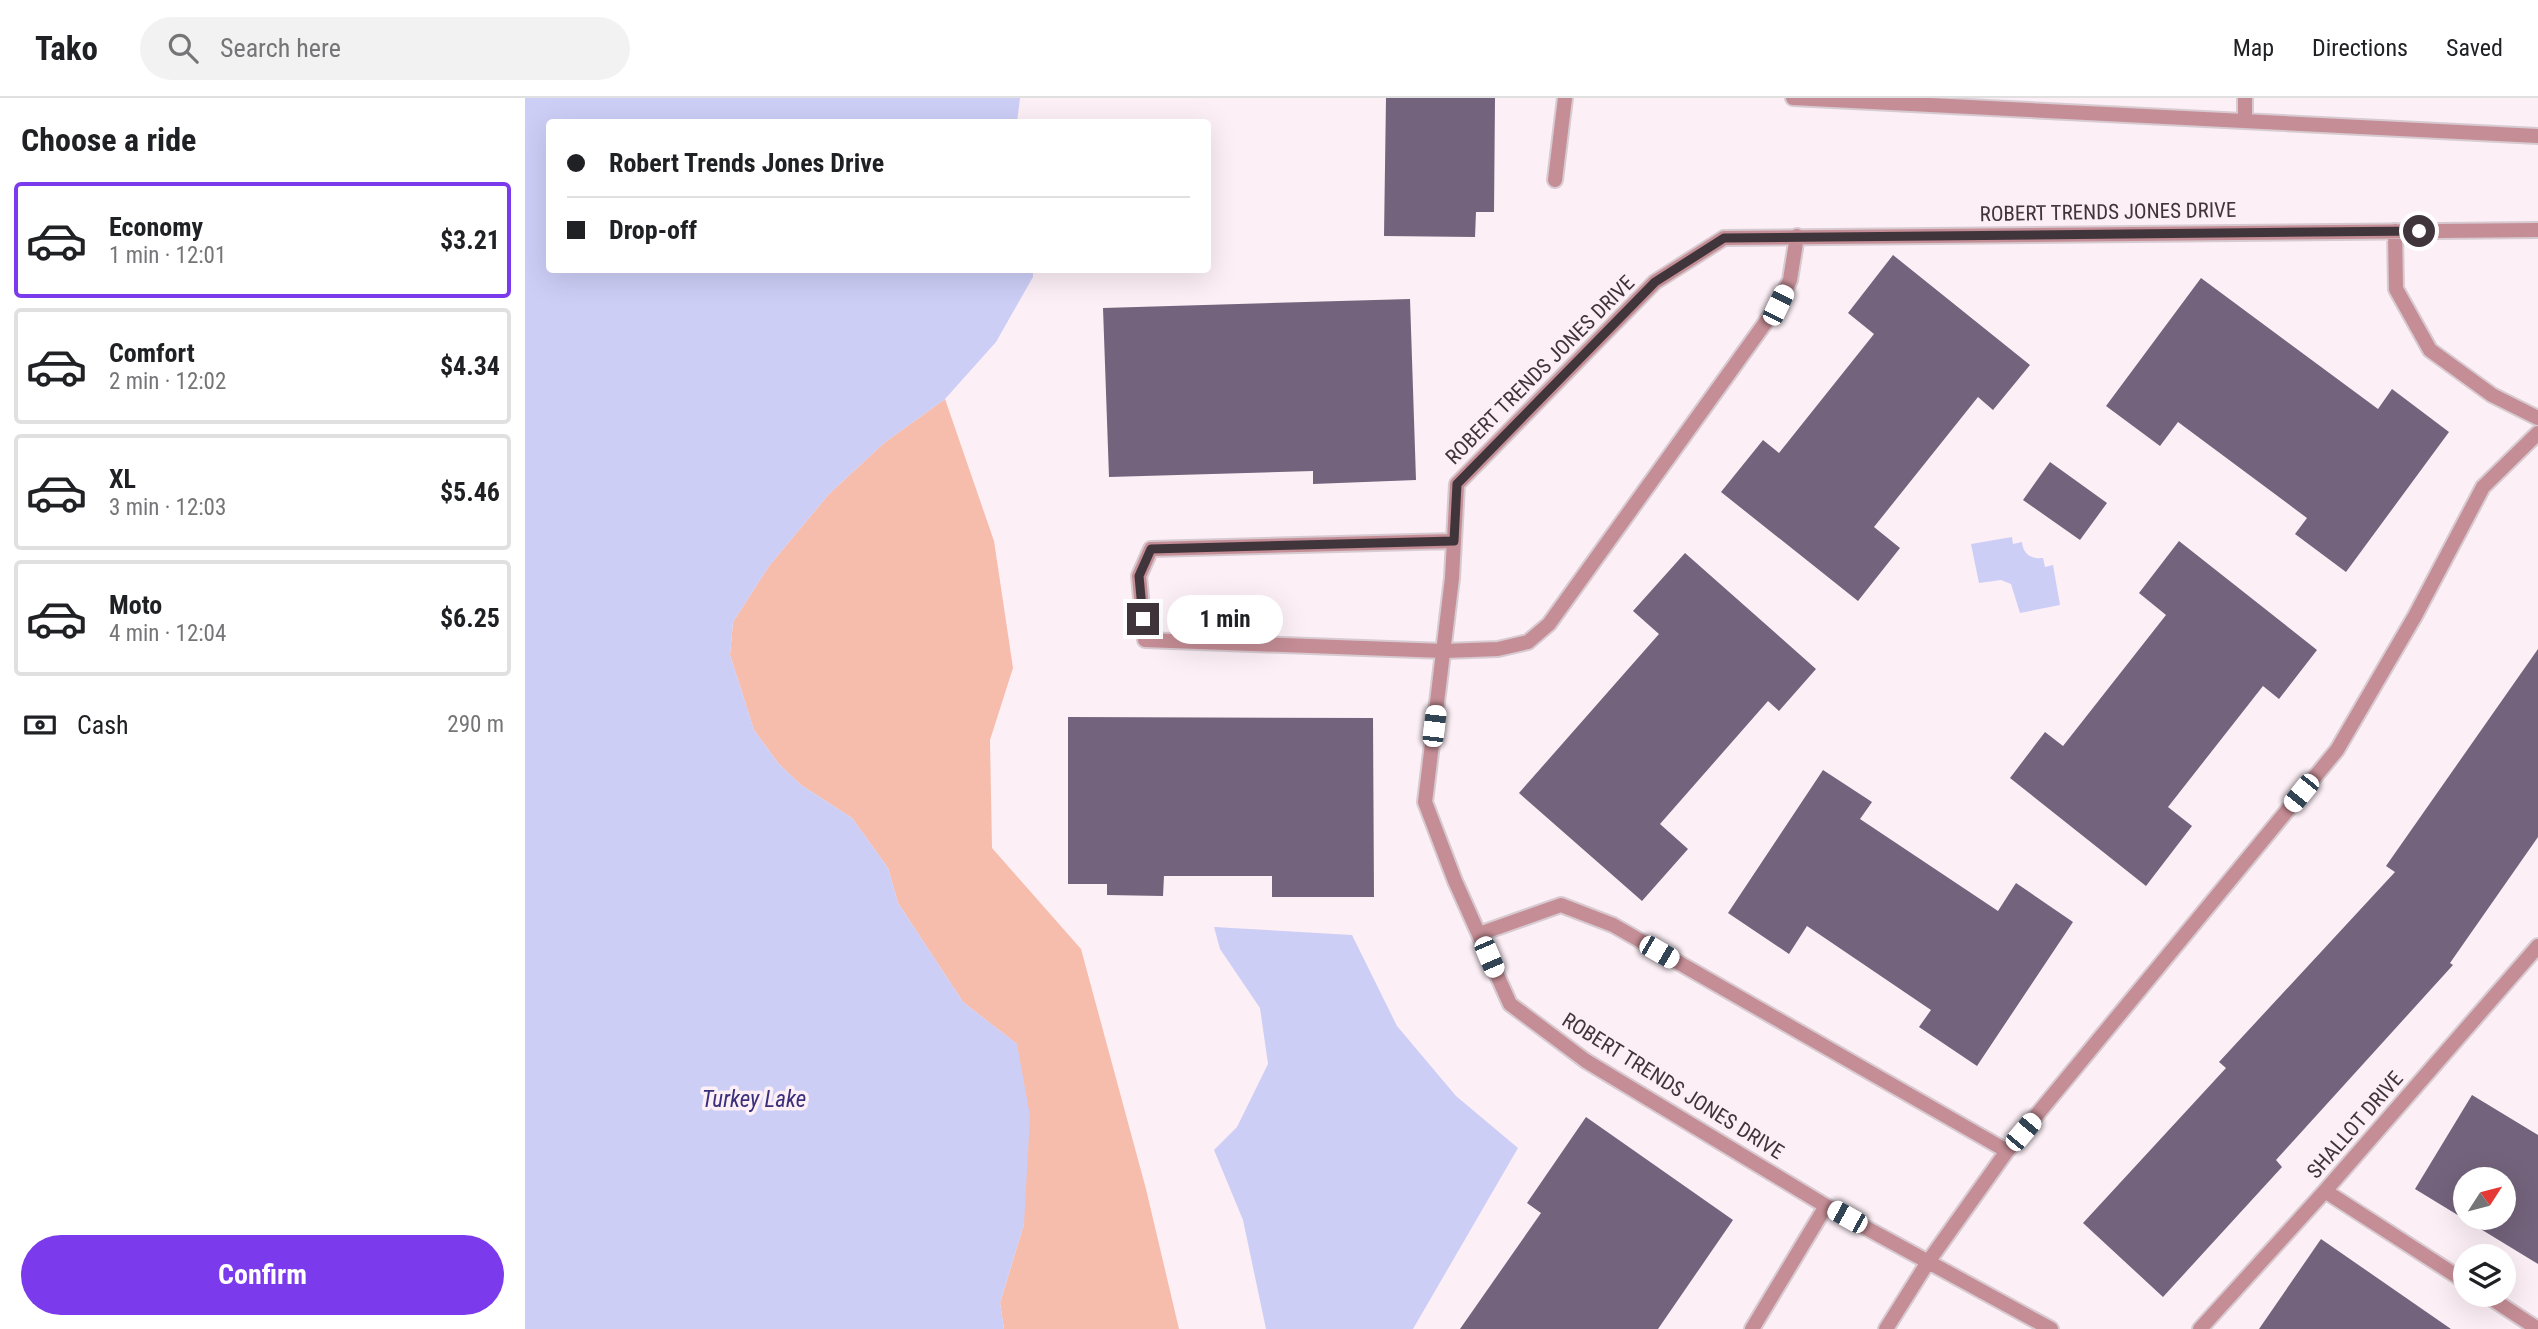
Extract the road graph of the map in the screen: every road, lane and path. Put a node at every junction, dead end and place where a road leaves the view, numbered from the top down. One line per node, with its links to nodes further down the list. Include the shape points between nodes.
1 (1565, 98): 7 (street)
2 (1793, 98): 4 (street)
3 (2245, 98): 5 (street)
4 (1848, 99): 5 (street)
5 (2245, 121): 6 (street)
6 (2538, 136)
7 (1555, 180)
8 (2538, 230): 9 (street, ROBERT TRENDS JONES DRIVE)
9 (2395, 231): 10 (street, ROBERT TRENDS JONES DRIVE); 11 (street, via 2396,289 2430,350 2492,395)
10 (1797, 236): 13 (street, ROBERT TRENDS JONES DRIVE, via 1724,238 1655,282 1457,484); 14 (street, via 1790,280 1778,305 1549,624 1528,642 1498,649)
11 (2538, 418)
12 (2538, 433): 17 (street, via 2483,487 2337,750)
13 (1454, 541): 14 (street, ROBERT TRENDS JONES DRIVE); 14 (street, via 1151,549 1139,576 1145,640)
14 (1444, 651): 15 (street, ROBERT TRENDS JONES DRIVE, via 1425,802)
15 (1479, 934): 17 (street, via 1561,905 1613,925); 19 (street, ROBERT TRENDS JONES DRIVE, via 1510,1004 1586,1061)
16 (2538, 946): 18 (street, SHALLOT DRIVE)
17 (2007, 1151): 20 (street)
18 (2325, 1191): 21 (street); 26 (street, SHALLOT DRIVE)
19 (1826, 1206): 20 (street, ROBERT TRENDS JONES DRIVE); 23 (street)
20 (1928, 1262): 24 (street); 25 (street, ROBERT TRENDS JONES DRIVE)
21 (2453, 1274)
22 (2504, 1307): 27 (street)
23 (1752, 1329)
24 (1887, 1329)
25 (2051, 1329)
26 (2200, 1329)
27 (2538, 1329)

